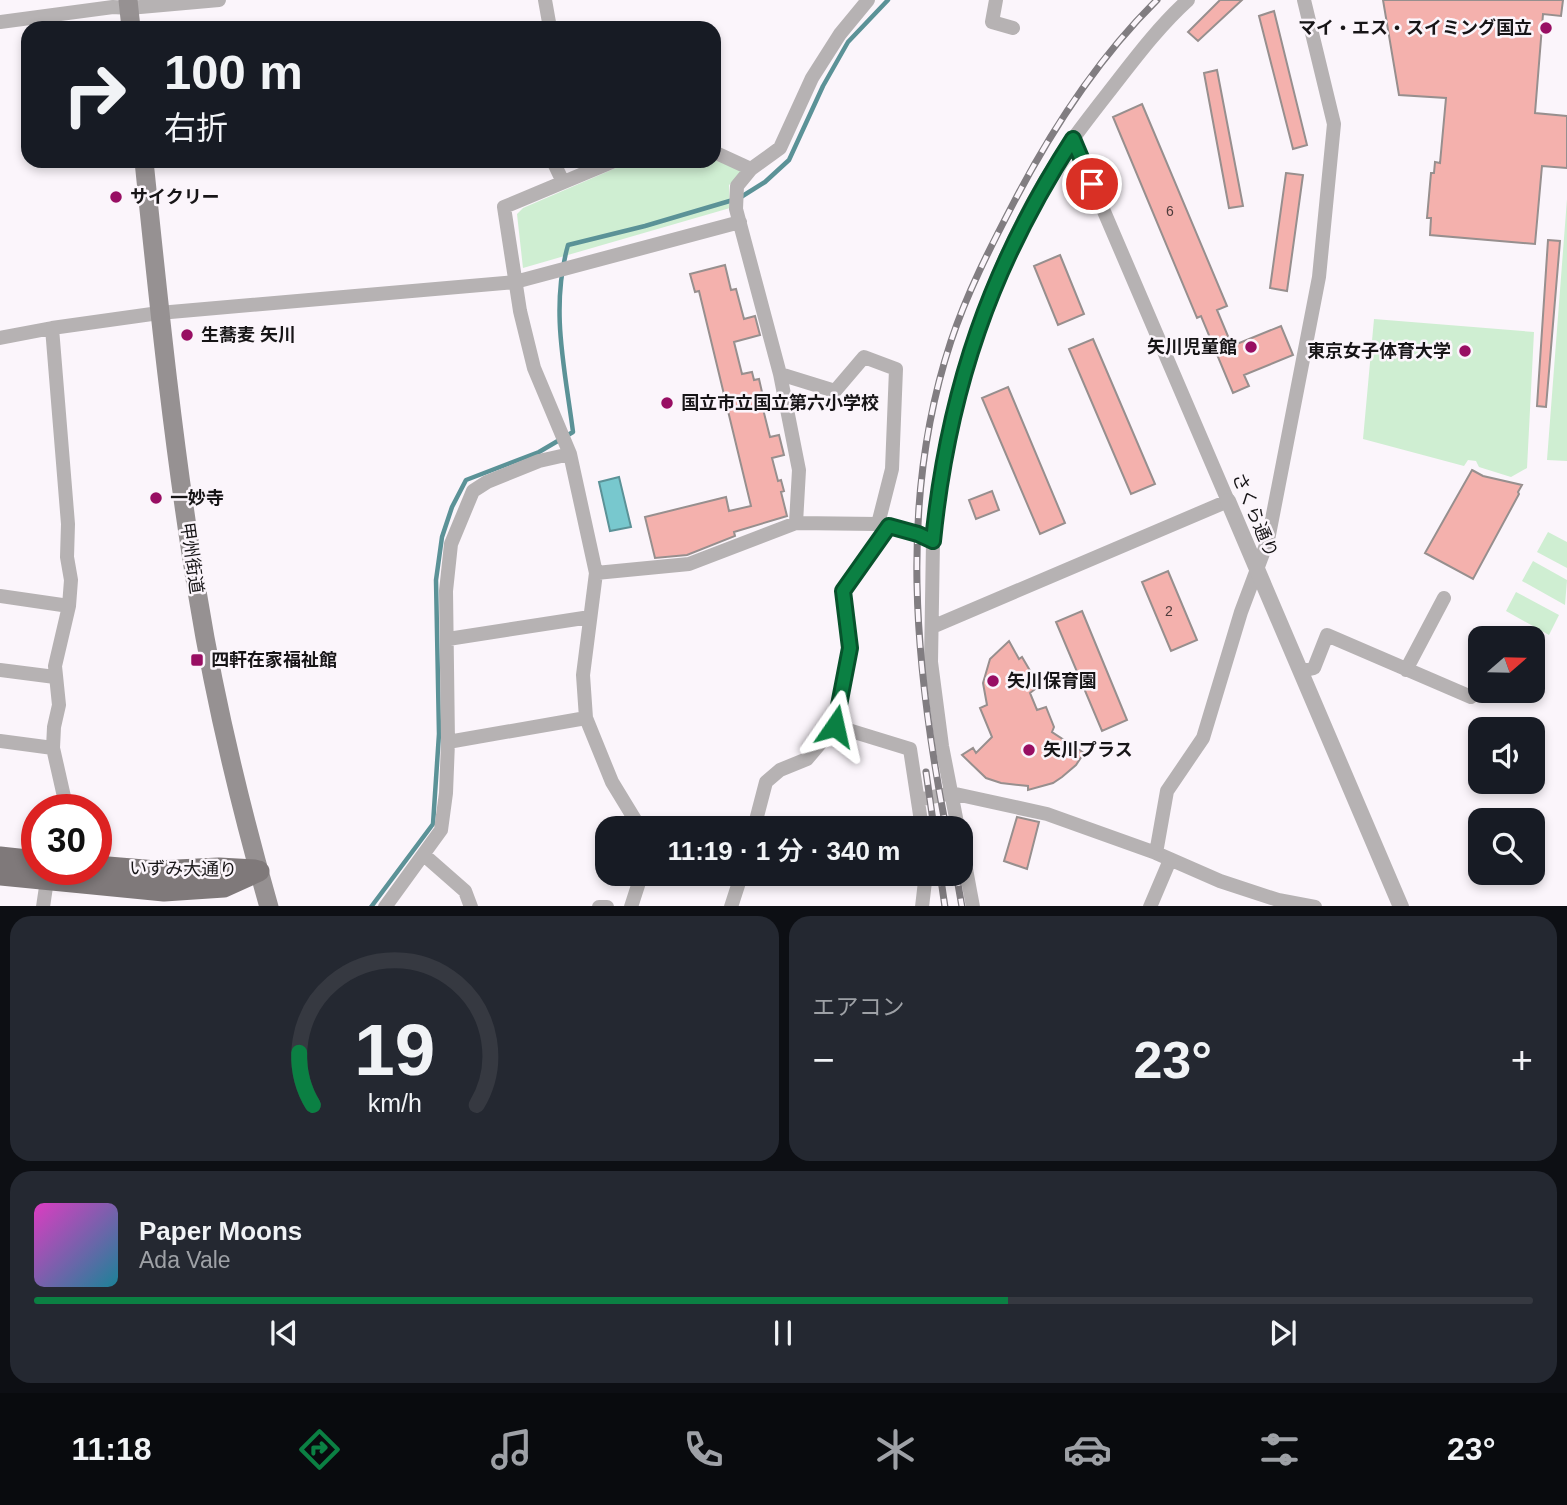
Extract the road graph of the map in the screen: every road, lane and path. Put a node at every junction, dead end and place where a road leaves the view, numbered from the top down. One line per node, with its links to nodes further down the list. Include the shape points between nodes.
1 (219, 0): 7 (street)
2 (545, 0): 8 (street)
3 (868, 0): 16 (street, via 813,78 780,148)
4 (996, 0): 10 (street, via 992,22)
5 (1188, 0): 11 (street)
6 (1304, 0): 29 (street, via 1334,124 1333,144 1317,290 1268,540)
7 (129, 12): 9 (street, via 113,7)
8 (549, 21)
9 (0, 22)
10 (1013, 28)
11 (1073, 139): 25 (street, さくら通り); 28 (street, via 1027,215 990,295 952,417)
12 (721, 155): 16 (street)
13 (145, 168): 20 (main road, 甲州街道)
14 (556, 168): 17 (street)
15 (596, 168): 17 (street)
16 (751, 169): 18 (street, via 737,186)
17 (563, 181): 19 (street, via 504,207)
18 (738, 215): 19 (street); 23 (street)
19 (515, 282): 20 (street); 24 (street, via 534,368)
20 (159, 313): 21 (street); 60 (main road, 甲州街道, via 198,598 233,774)
21 (52, 328): 22 (street); 33 (street, via 68,524)
22 (0, 338)
23 (780, 374): 26 (street, via 799,470); 27 (street, via 835,391 864,357 897,369 892,469)
24 (565, 443): 30 (street); 36 (street, via 539,461 473,491 447,564)
25 (1227, 501): 29 (street, さくら通り); 35 (street)
26 (796, 523): 27 (street); 30 (street, via 689,564)
27 (883, 525): 28 (street); 43 (street, via 843,591 850,648)
28 (933, 541): 35 (street)
29 (1257, 570): 39 (street, さくら通り); 54 (street, via 1203,738 1167,791)
30 (596, 573): 34 (street)
31 (0, 597): 33 (street)
32 (1444, 598): 38 (street)
33 (69, 606): 40 (street)
34 (590, 617): 36 (street); 42 (street, via 583,675)
35 (932, 628): 47 (street, via 931,662)
36 (448, 639): 45 (street)
37 (0, 670): 40 (street)
38 (1406, 670): 39 (street, via 1327,635 1314,668); 41 (street)
39 (1301, 671): 82 (street, さくら通り)
40 (55, 677): 46 (street, via 59,705)
41 (1468, 696)
42 (586, 718): 45 (street); 50 (street, via 612,782)
43 (835, 726): 49 (street, via 911,749); 51 (street, via 807,759 780,770 766,782)
44 (0, 741): 46 (street)
45 (448, 742): 55 (street, via 441,830)
46 (53, 748): 48 (street)
47 (951, 793): 49 (street); 53 (street); 54 (street, via 1047,814)
48 (63, 794)
49 (918, 800): 52 (street)
50 (633, 816)
51 (757, 816)
52 (920, 816)
53 (956, 816)
54 (1156, 853): 58 (street)
55 (424, 855): 72 (street); 73 (street, via 465,891)
56 (0, 857): 57 (main road)
57 (21, 859)
58 (1170, 860): 69 (street); 80 (street)
59 (112, 867): 60 (main road, いずみ大通り)
60 (259, 871): 64 (main road, いずみ大通り, via 224,887 197,890); 71 (main road, 甲州街道)
61 (0, 875): 62 (main road, いずみ大通り)
62 (21, 875)
63 (48, 885): 70 (street)
64 (111, 885)
65 (638, 886): 76 (street)
66 (738, 886): 77 (street)
67 (924, 886): 78 (street)
68 (969, 886): 79 (street)
69 (1279, 903): 81 (street)
70 (43, 906)
71 (269, 906)
72 (385, 906)
73 (471, 906)
74 (599, 906): 75 (street)
75 (607, 906)
76 (631, 906)
77 (731, 906)
78 (922, 906)
79 (973, 906)
80 (1150, 906)
81 (1315, 906)
82 (1401, 906)

